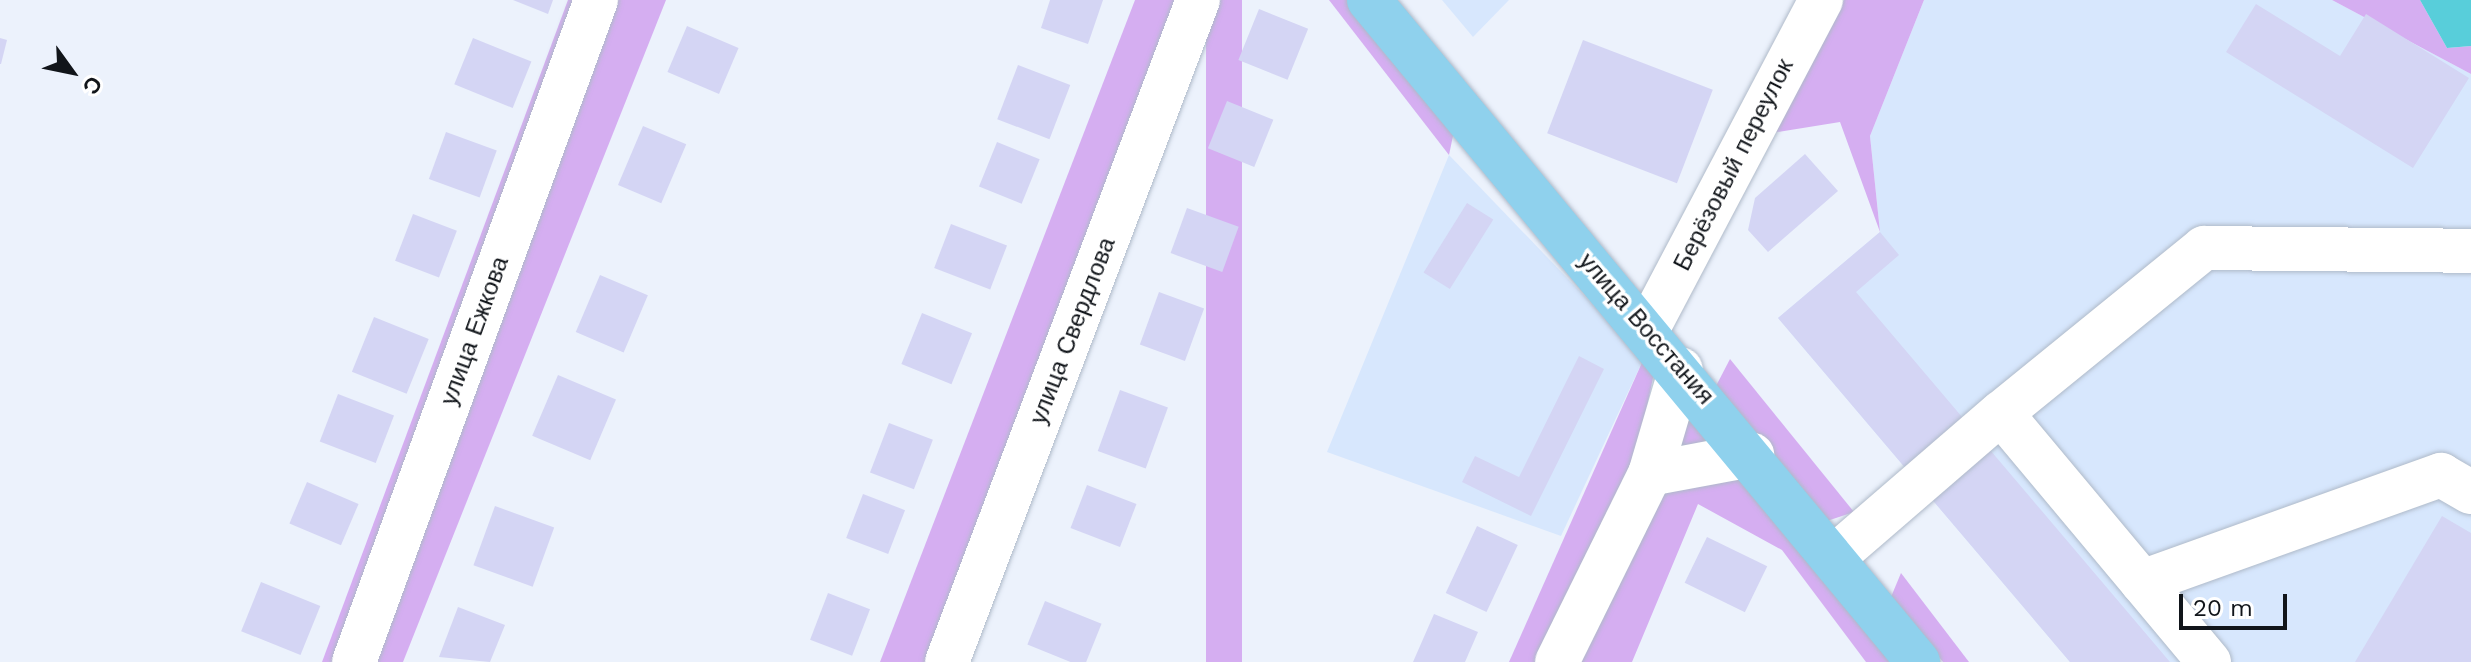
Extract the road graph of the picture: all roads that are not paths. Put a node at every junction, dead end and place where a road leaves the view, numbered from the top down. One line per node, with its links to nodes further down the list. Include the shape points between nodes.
1 (596, 0): 14 (street, улица Ежкова)
2 (1198, 0): 15 (street, улица Свердлова)
3 (1369, 0): 6 (main road, улица Восстания)
4 (1821, 0): 6 (street, Берёзовый переулок)
5 (2471, 251): 8 (street, via 2204,248)
6 (1647, 330): 7 (main road, улица Восстания)
7 (1681, 369): 9 (main road, улица Восстания); 10 (street)
8 (2001, 413): 12 (street); 13 (street)
9 (1752, 455): 10 (street); 12 (main road, улица Восстания)
10 (1650, 474): 16 (street)
11 (2471, 492): 13 (street, via 2441,475)
12 (1834, 557): 17 (main road, улица Восстания)
13 (2142, 582): 18 (street)
14 (354, 662)
15 (947, 662)
16 (1557, 662)
17 (1918, 662)
18 (2209, 662)

